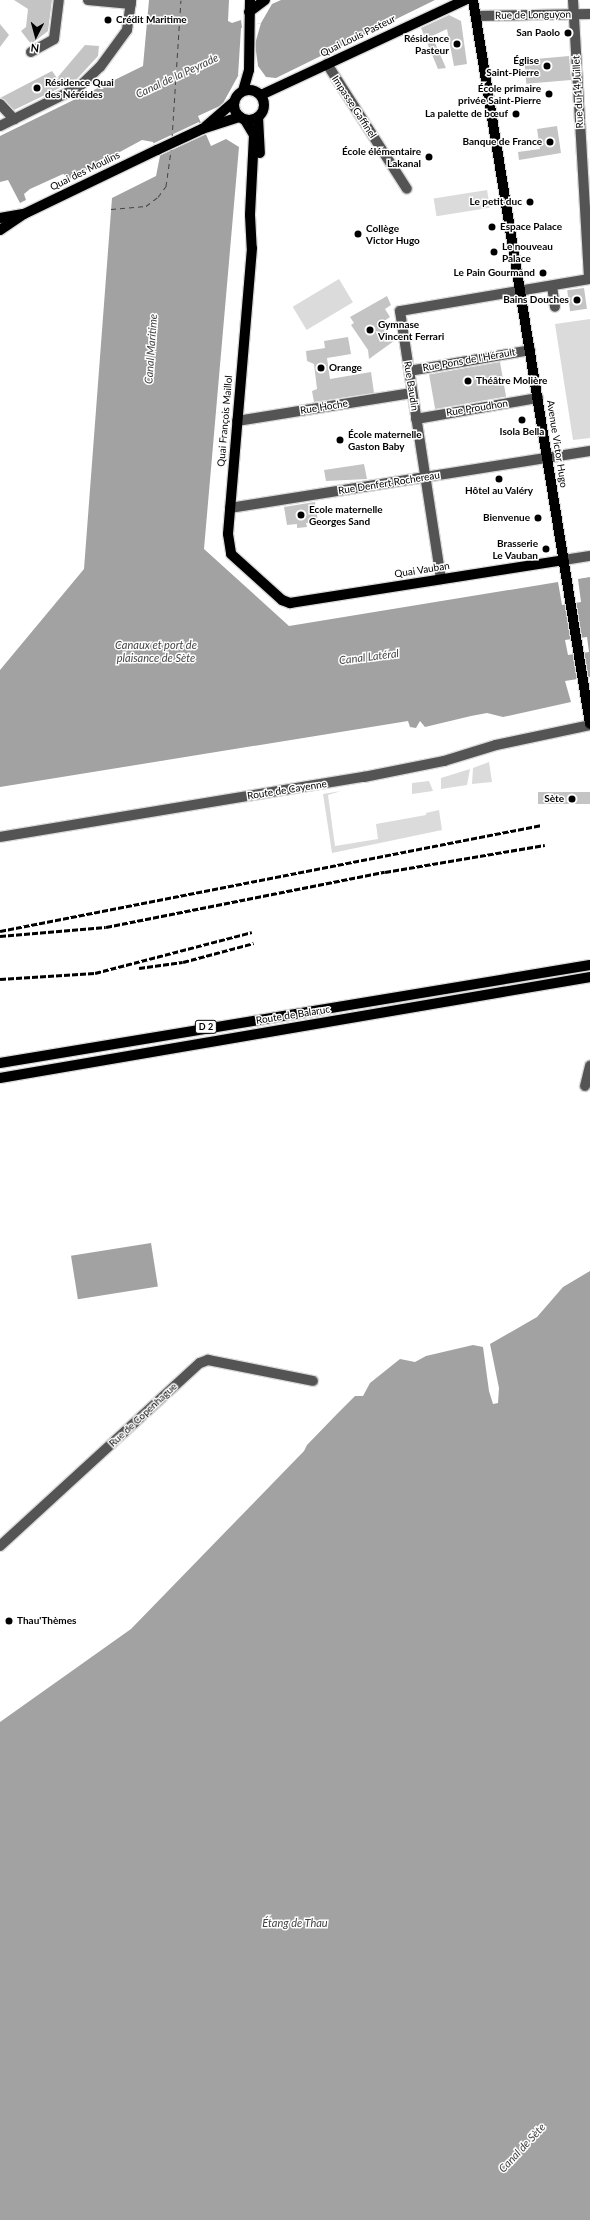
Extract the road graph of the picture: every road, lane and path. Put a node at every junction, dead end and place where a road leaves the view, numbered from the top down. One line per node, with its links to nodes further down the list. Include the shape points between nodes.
1 (59, 0): 14 (street, via 54,39)
2 (88, 0): 8 (street)
3 (250, 0): 10 (main road)
4 (265, 0): 10 (main road)
5 (465, 0): 9 (main road, Quai Louis Pasteur)
6 (473, 0): 13 (main road, Avenue Victor Hugo)
7 (573, 0): 12 (street, Rue du 14 Juillet)
8 (131, 2): 23 (street, via 127,30 117,47 79,87)
9 (456, 2): 13 (main road); 15 (main road, Quai Louis Pasteur)
10 (249, 12): 16 (main road)
11 (590, 14): 12 (street, Rue de Longuyon)
12 (574, 15): 13 (street, Rue de Longuyon); 31 (street, Rue du 14 Juillet)
13 (476, 16): 33 (main road, Avenue Victor Hugo)
14 (31, 52)
15 (326, 64): 18 (main road, Quai Louis Pasteur); 26 (street, Impasse Gaffinel)
16 (249, 70): 17 (main road); 18 (main road)
17 (243, 91): 18 (main road); 19 (main road)
18 (258, 93): 21 (main road, via 264,104)
19 (234, 102): 22 (main road); 25 (main road)
20 (0, 104): 23 (street)
21 (258, 117): 22 (main road); 29 (main road, Quai François Maillol, via 261,144)
22 (242, 118): 25 (main road); 29 (main road, Quai François Maillol, via 254,135)
23 (14, 119): 24 (street)
24 (0, 126)
25 (202, 129): 27 (main road, Quai des Moulins)
26 (407, 190)
27 (24, 214): 28 (main road); 30 (main road)
28 (0, 218)
29 (252, 218): 40 (main road, Quai François Maillol, via 252,248)
30 (0, 230)
31 (590, 279): 32 (street)
32 (552, 286): 33 (street); 34 (street)
33 (520, 291): 35 (main road, Avenue Victor Hugo); 36 (street, Rue Baudin, via 400,312)
34 (555, 307)
35 (530, 350): 36 (street, Rue Pons de l'Hérault); 38 (main road, Avenue Victor Hugo)
36 (409, 371): 37 (street, Rue Baudin)
37 (412, 393): 39 (street, Rue Baudin); 40 (street, Rue Hoche)
38 (538, 398): 39 (street, Rue Proudhon); 42 (main road, Avenue Victor Hugo)
39 (416, 419): 43 (street, Rue Baudin)
40 (236, 421): 44 (main road, Quai François Maillol)
41 (590, 451): 42 (street, Rue Denfert Rochereau)
42 (548, 458): 43 (street, Rue Denfert Rochereau); 46 (main road, Avenue Victor Hugo)
43 (425, 478): 44 (street, Rue Denfert Rochereau); 47 (street, Rue Baudin)
44 (230, 508): 48 (main road, Quai François Maillol, via 230,552)
45 (590, 556): 46 (street)
46 (564, 560): 47 (main road, Quai Vauban); 49 (main road, Avenue Victor Hugo)
47 (441, 580): 48 (main road, Quai Vauban, via 305,602)
48 (285, 602)
49 (590, 724): 50 (street, Route de Cayenne, via 496,745 444,761 364,777)
50 (0, 837)
51 (590, 965): 53 (main road, Route de Balaruc / D 2)
52 (590, 977): 55 (main road, Route de Balaruc / D 2)
53 (0, 1063)
54 (590, 1066): 56 (street)
55 (0, 1078)
56 (585, 1086)
57 (313, 1381): 58 (street, Rue de Copenhague, via 208,1360 200,1363)
58 (0, 1546)

